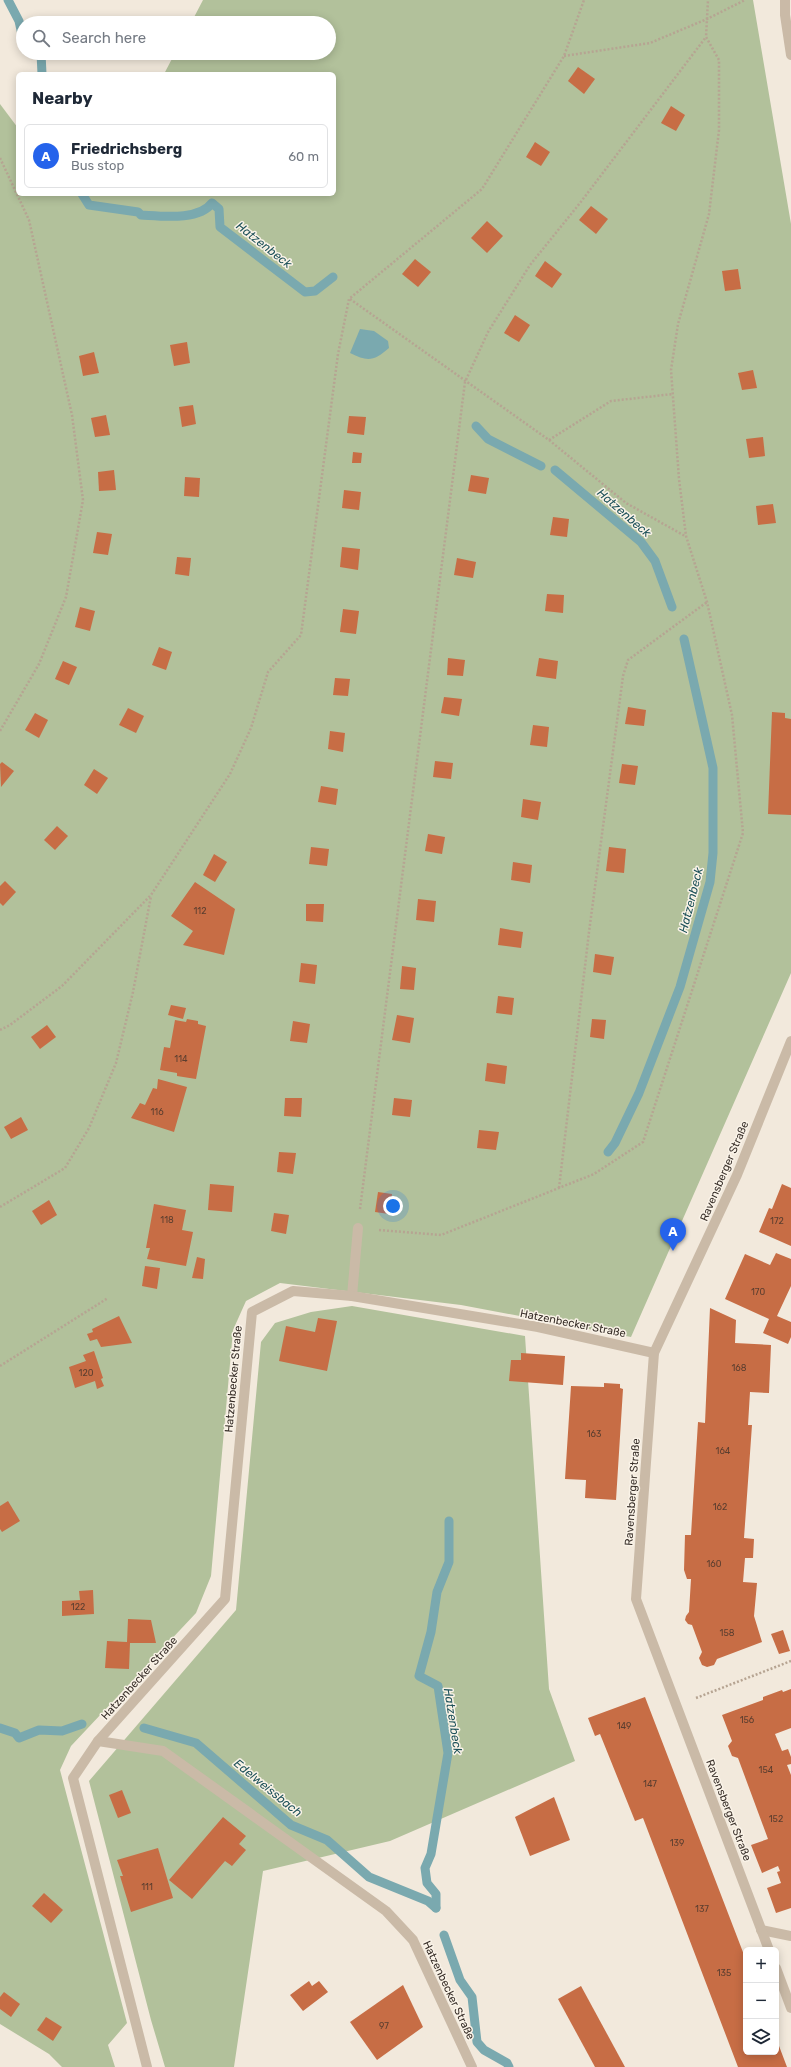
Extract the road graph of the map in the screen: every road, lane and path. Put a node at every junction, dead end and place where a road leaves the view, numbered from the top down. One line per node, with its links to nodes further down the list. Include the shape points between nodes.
1 (584, 0): 8 (path)
2 (708, 0): 5 (path)
3 (745, 0): 5 (path)
4 (785, 0): 7 (street)
5 (707, 19): 6 (path); 8 (path, via 650,43)
6 (706, 37): 13 (path, via 530,265 488,332); 14 (path, via 719,60 719,130 709,214 678,324 671,370)
7 (791, 55)
8 (564, 56): 12 (path, via 482,189)
9 (0, 158): 10 (path)
10 (16, 192)
11 (18, 196): 18 (path, via 29,220 72,415 83,500 66,596 39,664)
12 (349, 299): 13 (path); 19 (path, via 338,354 301,635 268,672 251,728 230,774)
13 (465, 382): 15 (path); 24 (path)
14 (673, 394): 15 (path, via 611,401); 16 (path)
15 (549, 440): 16 (path, via 626,503)
16 (686, 536): 17 (path)
17 (708, 602): 22 (path, via 628,660 623,676); 22 (path, via 732,715 743,833 643,1142 594,1174)
18 (0, 731)
19 (151, 895): 20 (path, via 62,986); 23 (path, via 133,992 116,1063 89,1128 65,1168)
20 (0, 1030)
21 (791, 1041): 27 (street, Ravensberger Straße, via 737,1175)
22 (559, 1188): 24 (path, via 441,1235)
23 (0, 1207)
24 (358, 1228): 25 (street)
25 (352, 1296): 27 (street, Hatzenbecker Straße, via 538,1327); 31 (street, Hatzenbecker Straße, via 293,1291 252,1312 225,1599)
26 (108, 1298): 28 (path)
27 (654, 1353): 30 (street, Ravensberger Straße, via 636,1599)
28 (0, 1366)
29 (791, 1662): 30 (path)
30 (677, 1705): 32 (street, Ravensberger Straße)
31 (98, 1740): 37 (street, Hatzenbecker Straße, via 73,1778); 38 (street, Hatzenbecker Straße, via 163,1751 386,1911 413,1940)
32 (762, 1930): 33 (street); 34 (street, Ravensberger Straße)
33 (791, 1936)
34 (768, 1947)
35 (779, 1976): 36 (street)
36 (791, 2008)
37 (147, 2067)
38 (472, 2067)

